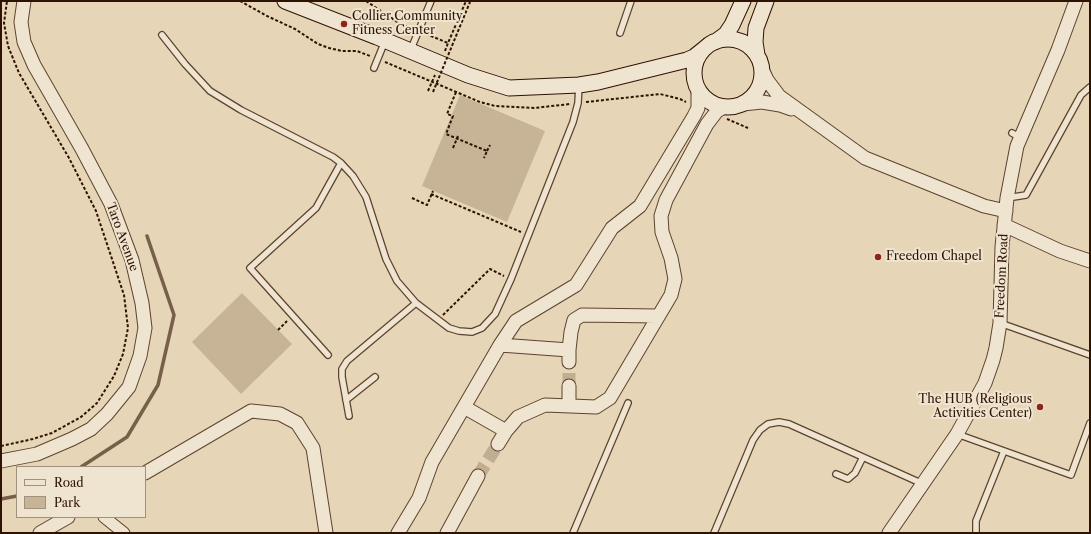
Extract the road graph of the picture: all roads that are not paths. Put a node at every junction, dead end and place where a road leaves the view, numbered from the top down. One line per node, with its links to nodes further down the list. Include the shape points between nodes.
1 (24, 1): 45 (street, Taro Avenue, via 21,22 24,42 34,65 111,204 132,260 145,328 140,356 129,387 91,429 37,454)
2 (285, 1): 10 (main road)
3 (431, 1): 12 (lane)
4 (631, 1): 8 (lane)
5 (743, 1): 11 (main road, via 726,34)
6 (766, 1): 13 (main road, via 756,28 755,42)
7 (1076, 1): 23 (street, Freedom Road, via 1058,50 1016,135 1017,146)
8 (620, 32)
9 (162, 35): 22 (lane, via 210,91)
10 (385, 41): 12 (main road); 15 (lane)
11 (709, 46): 13 (main road, via 724,39 742,42); 14 (main road, via 687,60); 17 (main road, via 698,58 694,68)
12 (410, 52): 16 (main road, via 509,88)
13 (759, 61): 19 (main road, via 762,78 752,97); 21 (street, via 767,80 779,96)
14 (663, 65): 16 (main road, via 598,82); 17 (main road, via 687,70)
15 (374, 68)
16 (579, 84): 26 (lane, via 573,122 495,314 482,328 472,332 459,331 450,328)
17 (696, 84): 20 (main road, via 705,98); 29 (street, via 698,108 640,206 612,228 576,285 516,321)
18 (1090, 87): 23 (lane, via 1081,95 1026,195)
19 (743, 104): 20 (main road); 21 (street, via 762,102 780,105)
20 (724, 107): 27 (street, via 717,111 707,124 666,200 661,216 662,232 675,279 671,295)
21 (802, 114): 23 (street, via 865,158 984,206)
22 (341, 163): 26 (lane, via 366,197 392,272); 30 (lane, via 316,208 250,268)
23 (1006, 204): 24 (street, Freedom Road)
24 (1004, 225): 25 (street, via 1060,251); 28 (street, Freedom Road)
25 (1089, 258)
26 (416, 303): 34 (lane, via 347,361 342,368)
27 (658, 316): 29 (street, via 582,315 574,320 569,356); 36 (street, via 610,398 596,407)
28 (1000, 323): 31 (lane); 41 (street, Freedom Road, via 996,348 985,383)
29 (500, 345): 37 (street)
30 (328, 355)
31 (1090, 355)
32 (375, 377): 34 (lane)
33 (569, 386): 36 (street)
34 (346, 400): 38 (lane)
35 (628, 403): 57 (lane)
36 (569, 406): 40 (street, via 545,405 518,417)
37 (464, 407): 40 (street); 55 (street, via 432,462 419,498)
38 (349, 416)
39 (1090, 423): 43 (lane, via 1071,475)
40 (506, 431): 42 (street)
41 (958, 434): 43 (lane); 49 (street, Freedom Road)
42 (498, 444)
43 (1004, 451): 60 (lane, via 976,521)
44 (864, 457): 47 (lane, via 856,473 848,479); 49 (lane); 58 (lane, via 789,424 768,424 753,440)
45 (1, 461)
46 (146, 472): 54 (street, via 251,411 280,414 297,423 313,448)
47 (836, 474)
48 (478, 476): 56 (street)
49 (923, 484): 59 (street, Freedom Road)
50 (66, 518): 52 (street)
51 (105, 518): 53 (street)
52 (40, 533)
53 (124, 533)
54 (326, 533)
55 (398, 533)
56 (447, 533)
57 (573, 533)
58 (714, 533)
59 (889, 533)
60 (976, 533)

